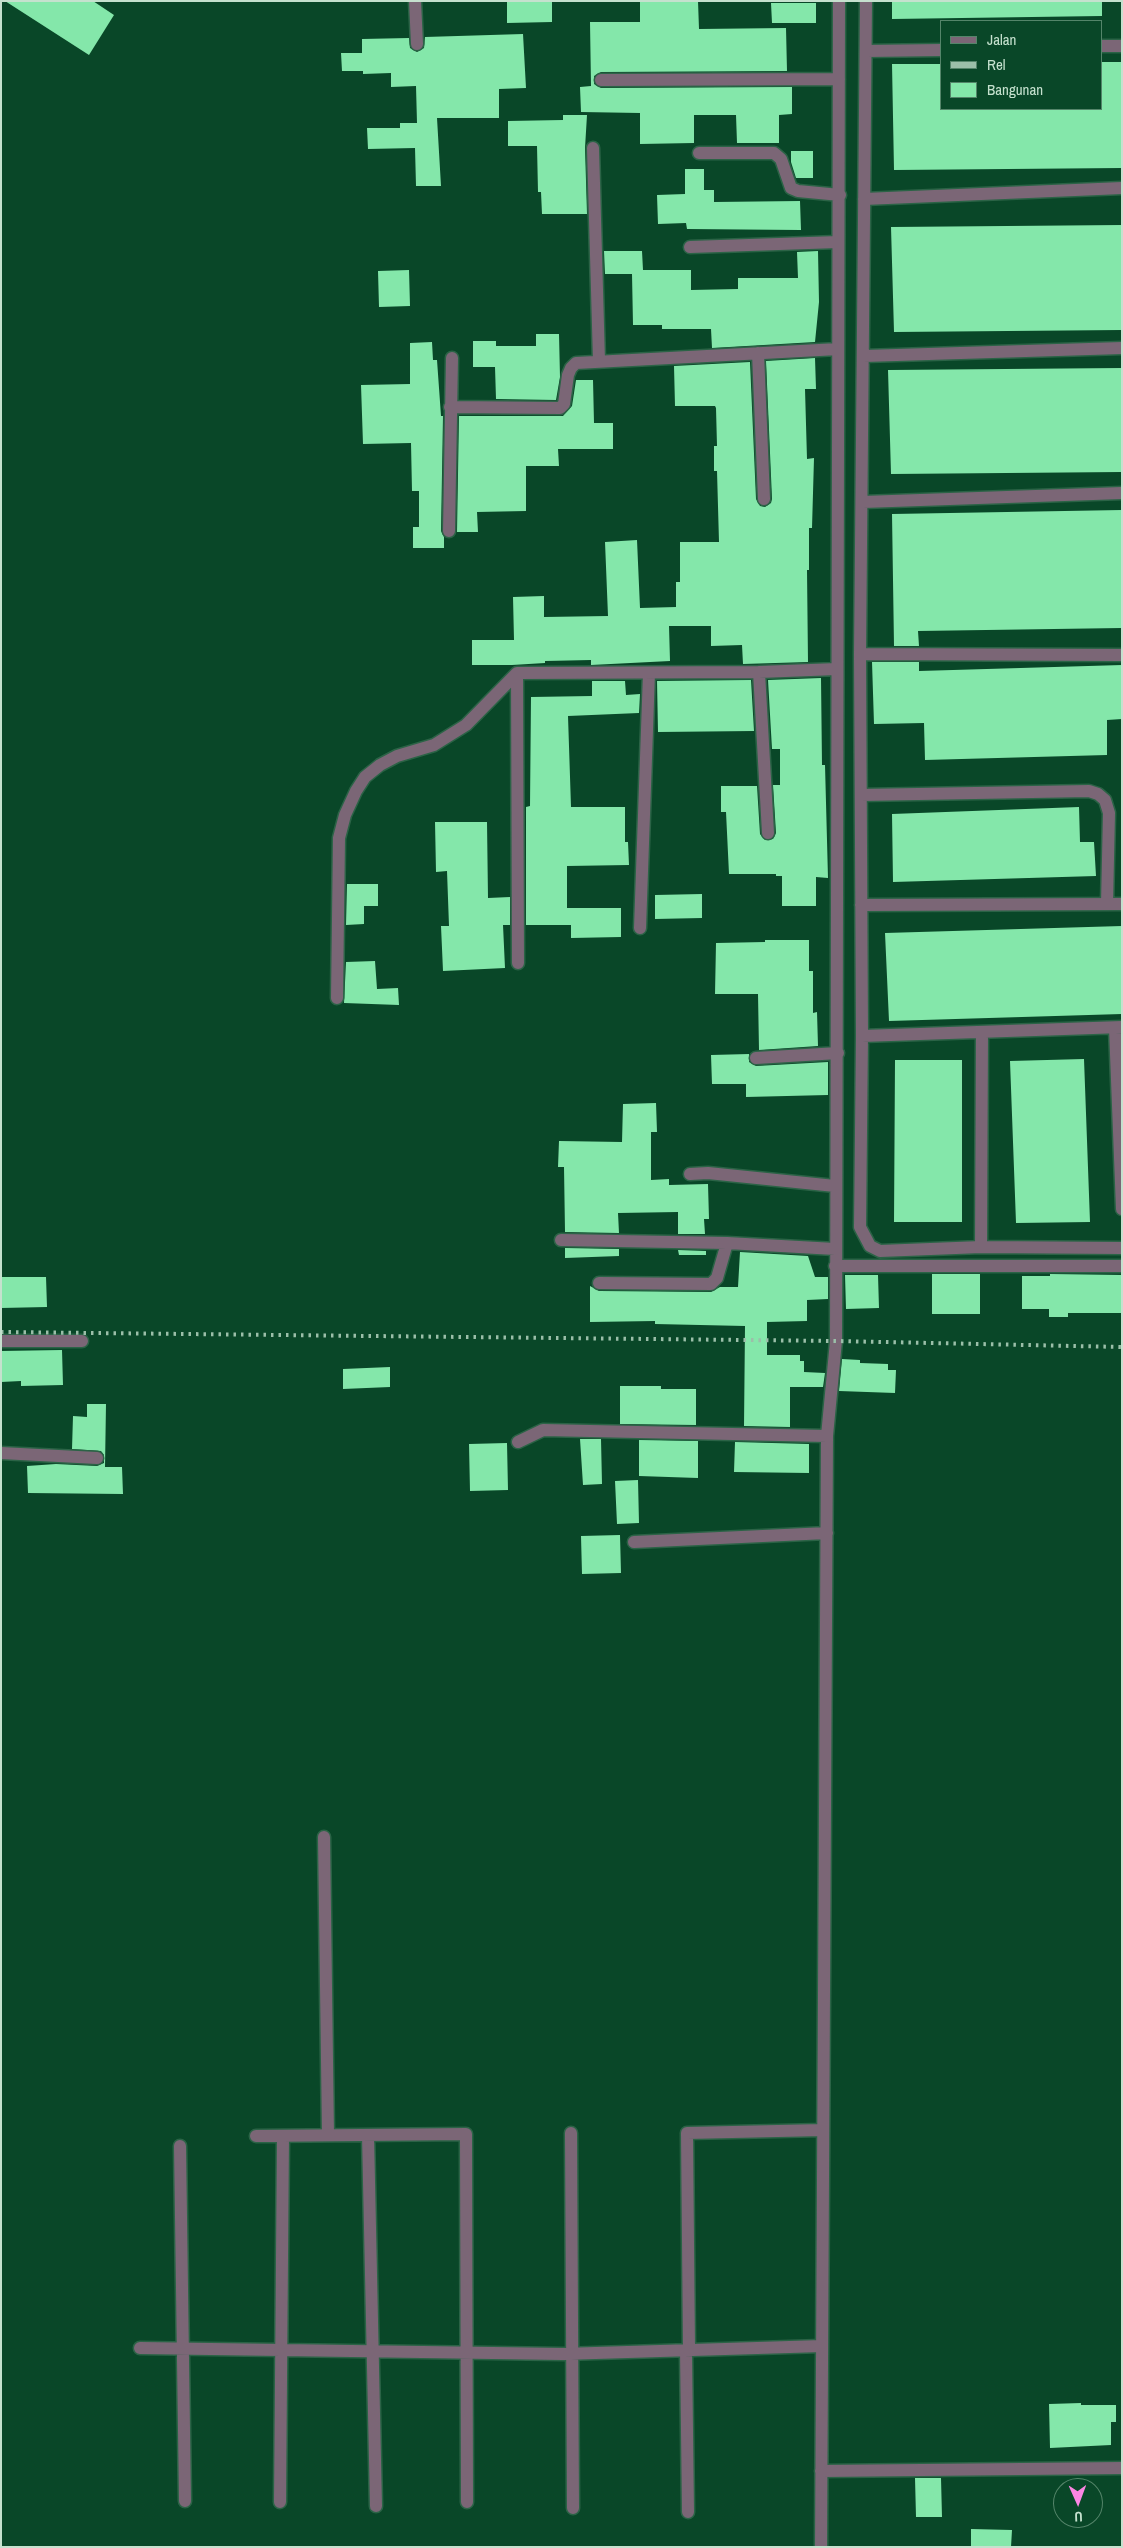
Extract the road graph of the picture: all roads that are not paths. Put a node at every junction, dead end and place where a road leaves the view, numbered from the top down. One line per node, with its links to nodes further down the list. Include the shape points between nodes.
1 (415, 1): 4 (street)
2 (839, 1): 9 (street)
3 (866, 1): 8 (street)
4 (417, 44)
5 (1103, 46): 6 (street)
6 (1122, 46)
7 (940, 50): 8 (street)
8 (866, 51): 15 (street)
9 (839, 79): 10 (street); 14 (street)
10 (601, 80)
11 (593, 148): 23 (street)
12 (699, 153): 14 (street, via 774,153 781,159 791,188)
13 (1122, 188): 15 (street)
14 (840, 195): 16 (street)
15 (864, 199): 21 (street)
16 (838, 242): 17 (street); 19 (street)
17 (690, 247)
18 (1122, 348): 21 (street)
19 (838, 349): 20 (street); 31 (street)
20 (758, 353): 23 (street); 26 (street)
21 (864, 356): 27 (street)
22 (452, 358): 24 (street)
23 (599, 361): 24 (street, via 572,366 564,404 560,408)
24 (450, 406): 28 (street)
25 (1122, 493): 27 (street)
26 (764, 499)
27 (862, 502): 29 (street)
28 (449, 531)
29 (860, 654): 30 (street); 35 (street)
30 (1122, 655)
31 (837, 669): 32 (street); 46 (street)
32 (759, 672): 34 (street); 36 (street)
33 (517, 673): 34 (street); 41 (street); 42 (street, via 466,725 434,745 397,756 380,765 356,791 345,815 340,838)
34 (648, 673): 40 (street)
35 (861, 796): 37 (street, via 1090,791 1098,794 1105,800 1109,813); 39 (street)
36 (768, 833)
37 (1107, 904): 38 (street); 39 (street)
38 (1122, 904)
39 (861, 905): 45 (street)
40 (640, 928)
41 (518, 963)
42 (337, 998)
43 (1119, 1028): 44 (street); 50 (street)
44 (982, 1032): 45 (street); 53 (street)
45 (862, 1036): 53 (street, via 860,1228 864,1236 870,1246 880,1251)
46 (838, 1053): 47 (street); 49 (street)
47 (756, 1058)
48 (690, 1174): 49 (street)
49 (835, 1186): 55 (street)
50 (1122, 1209)
51 (561, 1240): 52 (street)
52 (727, 1243): 55 (street); 58 (street, via 717,1278 711,1284)
53 (981, 1247): 54 (street)
54 (1122, 1248)
55 (835, 1249): 56 (street)
56 (835, 1266): 57 (street); 61 (street, via 836,1341)
57 (1122, 1266)
58 (599, 1283)
59 (1, 1340): 60 (street)
60 (82, 1342)
61 (827, 1436): 62 (street, via 543,1430); 65 (street)
62 (518, 1442)
63 (1, 1453): 64 (street)
64 (97, 1458)
65 (827, 1533): 66 (street); 68 (street)
66 (634, 1542)
67 (324, 1837): 70 (street)
68 (823, 2130): 75 (street); 79 (street, via 687,2133)
69 (571, 2133): 82 (street)
70 (328, 2135): 71 (street); 73 (street)
71 (368, 2135): 80 (street); 81 (street, via 466,2134)
72 (256, 2136): 73 (street)
73 (283, 2136): 78 (street)
74 (180, 2146): 77 (street)
75 (822, 2346): 79 (street); 84 (street)
76 (140, 2348): 77 (street)
77 (184, 2348): 78 (street); 85 (street)
78 (281, 2350): 80 (street); 86 (street)
79 (688, 2350): 82 (street); 90 (street)
80 (373, 2351): 81 (street); 88 (street)
81 (467, 2352): 82 (street); 87 (street)
82 (571, 2353): 89 (street)
83 (1122, 2468): 84 (street)
84 (821, 2472): 91 (street)
85 (184, 2501)
86 (280, 2502)
87 (467, 2502)
88 (376, 2506)
89 (572, 2508)
90 (688, 2512)
91 (821, 2547)

